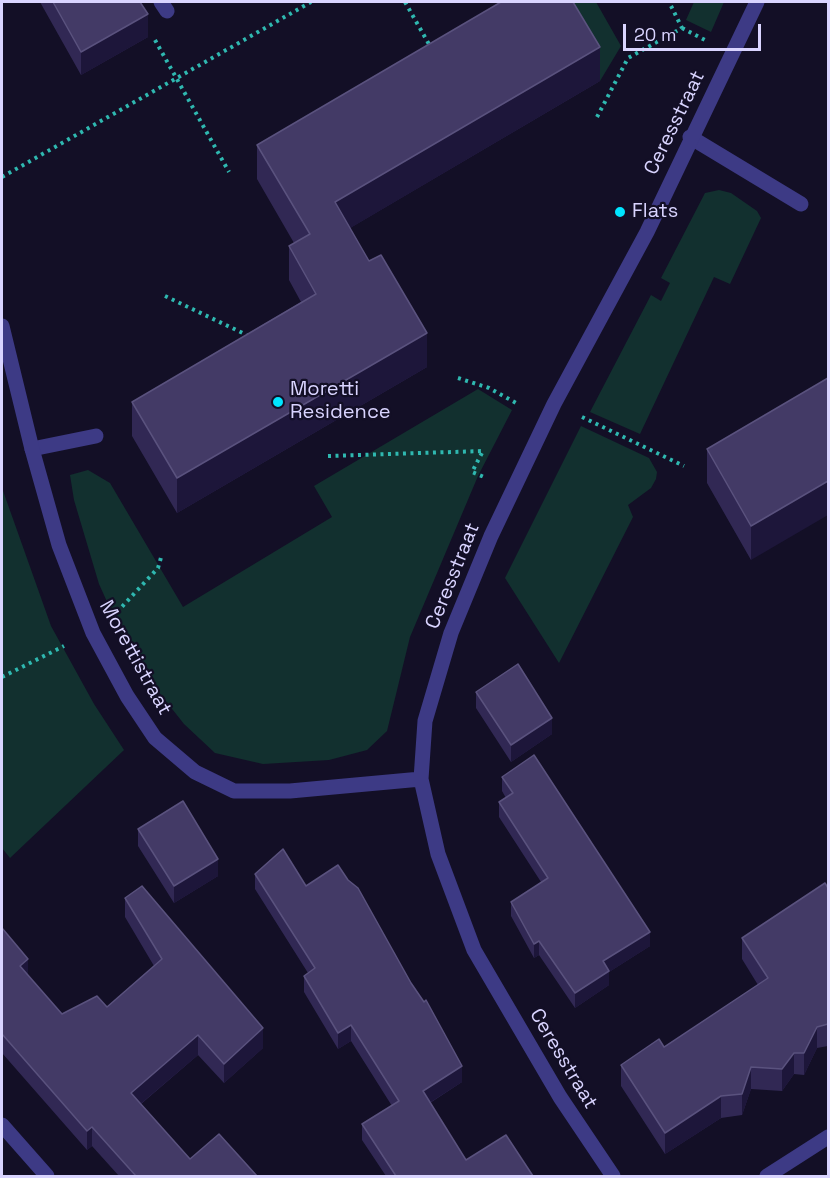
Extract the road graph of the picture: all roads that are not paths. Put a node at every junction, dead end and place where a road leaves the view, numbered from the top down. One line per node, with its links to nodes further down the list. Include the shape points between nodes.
1 (757, 2): 2 (street, Ceresstraat)
2 (690, 137): 3 (street); 7 (street, Ceresstraat, via 647,232 554,404 491,536 451,633 425,721)
3 (801, 204)
4 (2, 326): 6 (street, Morettistraat)
5 (96, 436): 6 (street)
6 (32, 449): 7 (street, Morettistraat, via 59,545 93,633 155,738 195,772 234,791 290,792)
7 (421, 779): 11 (street, Ceresstraat, via 438,854 474,950 560,1097)
8 (2, 1125): 10 (street)
9 (828, 1137): 12 (street)
10 (47, 1176)
11 (613, 1176)
12 (767, 1176)

